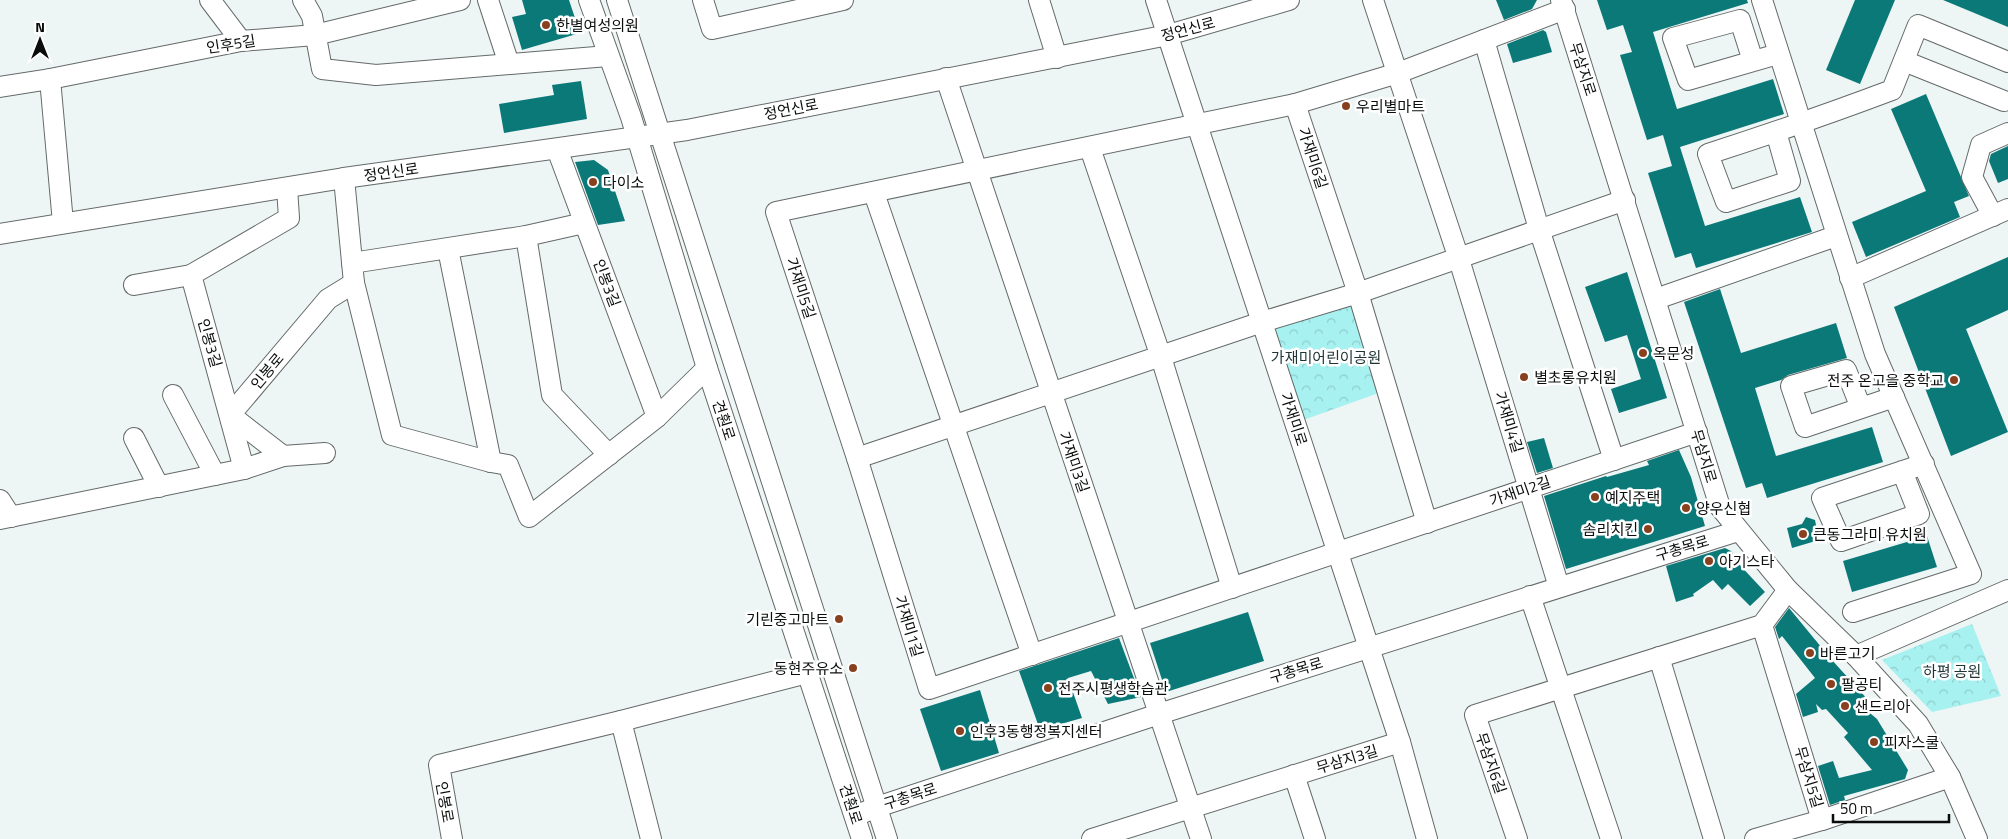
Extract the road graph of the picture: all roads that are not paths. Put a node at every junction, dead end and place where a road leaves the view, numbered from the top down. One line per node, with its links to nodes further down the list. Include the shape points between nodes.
1 (210, 0): 17 (street)
2 (303, 0): 15 (street, via 312,16)
3 (460, 0): 15 (street, 인후5길)
4 (488, 0): 25 (street)
5 (589, 0): 20 (street, 견훤로)
6 (617, 0): 36 (street, 견훤로)
7 (703, 0): 8 (street, via 712,29)
8 (844, 0)
9 (1039, 0): 21 (street)
10 (1156, 0): 16 (street, 가재미로)
11 (1289, 0): 16 (street, 정언신로)
12 (1372, 0): 26 (street)
13 (1762, 0): 19 (street)
14 (1563, 5): 18 (street); 44 (street, 무삼지로)
15 (315, 35): 17 (street, 인후5길); 25 (street, via 322,69 376,76)
16 (1168, 35): 21 (street, 정언신로); 32 (street, 가재미로)
17 (241, 40): 28 (street, 인후5길)
18 (1484, 40): 26 (street); 48 (street)
19 (1778, 54): 22 (street); 33 (street)
20 (608, 56): 25 (street); 37 (street, 견훤로)
21 (1057, 58): 27 (street, 정언신로)
22 (1753, 61)
23 (1904, 61): 24 (street, via 1918,25); 30 (street); 33 (street, via 1892,90)
24 (2008, 62)
25 (509, 64)
26 (1398, 73): 31 (street); 53 (street, 가재미4길)
27 (946, 78): 36 (street, 정언신로); 40 (street)
28 (50, 79): 29 (street, 인후5길); 46 (street)
29 (0, 87)
30 (2004, 101)
31 (1295, 104): 32 (street); 59 (street, 가재미6길)
32 (1197, 125): 38 (street, 가재미5길); 61 (street, 가재미로)
33 (1801, 125): 34 (street); 51 (street)
34 (1776, 132)
35 (2008, 133): 45 (street, via 1981,145 1972,177)
36 (660, 134): 37 (street, 정언신로); 109 (street, 견훤로)
37 (637, 137): 39 (street, 정언신로); 63 (street, 견훤로)
38 (1090, 148): 40 (street, 가재미5길); 62 (street)
39 (557, 149): 41 (street, 정언신로); 47 (street, 인봉3길)
40 (977, 172): 43 (street, 가재미5길); 64 (street, 가재미3길)
41 (344, 178): 42 (street, 정언신로); 54 (street)
42 (287, 188): 46 (street, 정언신로); 55 (street, via 289,218)
43 (874, 193): 70 (street); 76 (street, 가재미5길, via 776,212)
44 (1625, 200): 48 (street); 60 (street, 무삼지로)
45 (2001, 213): 56 (street)
46 (63, 223): 49 (street, 정언신로)
47 (584, 223): 50 (street); 69 (street, 인봉3길)
48 (1539, 229): 53 (street); 77 (street)
49 (0, 234)
50 (526, 236): 52 (street); 74 (street, via 552,395)
51 (1836, 236): 56 (street); 60 (street)
52 (448, 248): 54 (street); 78 (street)
53 (1458, 256): 59 (street); 84 (street, 가재미4길)
54 (352, 263): 57 (street)
55 (191, 275): 58 (street); 68 (street, 인봉3길)
56 (1850, 278): 66 (street, via 1875,354)
57 (354, 283): 68 (street, 인봉로, via 328,299); 78 (street, via 392,435)
58 (134, 286)
59 (1358, 293): 61 (street); 87 (street)
60 (1656, 299): 71 (street, 무삼지로)
61 (1262, 322): 62 (street); 89 (street, 가재미로)
62 (1161, 357): 64 (street); 91 (street)
63 (707, 368): 69 (street); 102 (street, 견훤로)
64 (1051, 393): 70 (street); 96 (street, 가재미3길)
65 (173, 395): 82 (street)
66 (1894, 397): 67 (street); 79 (street)
67 (1861, 408)
68 (230, 415): 75 (street); 80 (street, 인봉3길)
69 (657, 417): 74 (street)
70 (955, 425): 76 (street); 99 (street)
71 (1697, 432): 77 (street, 가재미2길); 88 (street, 무삼지로, via 1720,507)
72 (134, 438): 83 (street)
73 (325, 453): 75 (street)
74 (609, 455): 78 (street, via 529,517 508,465)
75 (283, 456): 80 (street)
76 (857, 458): 99 (street, 가재미1길, via 929,689)
77 (1614, 460): 84 (street, 가재미2길)
78 (491, 462)
79 (1924, 464): 81 (street); 95 (street, via 1972,574)
80 (244, 469): 82 (street)
81 (1902, 471): 81 (street, via 1822,498 1840,541 1919,514)
82 (215, 475): 83 (street)
83 (159, 486): 86 (street)
84 (1529, 488): 87 (street, 가재미2길); 90 (street, 가재미4길)
85 (0, 500): 86 (street)
86 (6, 518)
87 (1427, 523): 89 (street, 가재미2길)
88 (1738, 531): 90 (street, 구총목로); 92 (street, 무삼지로)
89 (1338, 552): 91 (street, 가재미1길); 98 (street, 가재미로)
90 (1559, 587): 94 (street, 구총목로)
91 (1232, 588): 96 (street, 가재미1길)
92 (1788, 590): 97 (street); 100 (street, 무삼지로)
93 (2008, 590): 100 (street)
94 (1530, 596): 98 (street, 구총목로); 103 (street)
95 (1853, 612)
96 (1128, 623): 99 (street, 가재미1길); 104 (street)
97 (1762, 625): 101 (street, 무삼지6길); 112 (street, 무삼지5길)
98 (1369, 647): 104 (street, 구총목로); 106 (street, 가재미로)
99 (1032, 655)
100 (1856, 656): 108 (street, 무삼지로, via 1918,724)
101 (1660, 657): 103 (street, 무삼지6길); 123 (street)
102 (807, 673): 105 (street); 111 (street, 견훤로)
103 (1561, 688): 121 (street, 무삼지6길, via 1475,715); 122 (street)
104 (1159, 714): 109 (street, 구총목로); 110 (street)
105 (621, 721): 113 (street, 인봉로, via 439,765); 114 (street)
106 (1400, 742): 107 (street, 무삼지3길); 120 (street, 가재미로)
107 (1294, 775): 110 (street, 무삼지3길); 119 (street)
108 (1950, 778): 112 (street, 무삼지5길); 125 (street, 무삼지로)
109 (877, 807): 111 (street, 구총목로); 116 (street, 견훤로)
110 (1190, 807): 117 (street, 무삼지3길); 118 (street)
111 (856, 816): 115 (street, 견훤로)
112 (1822, 820): 124 (street, 무삼지5길)
113 (452, 839)
114 (651, 839)
115 (862, 839)
116 (887, 839)
117 (1095, 839)
118 (1201, 839)
119 (1315, 839)
120 (1427, 839)
121 (1516, 839)
122 (1611, 839)
123 (1714, 839)
124 (1755, 839)
125 (1977, 839)

